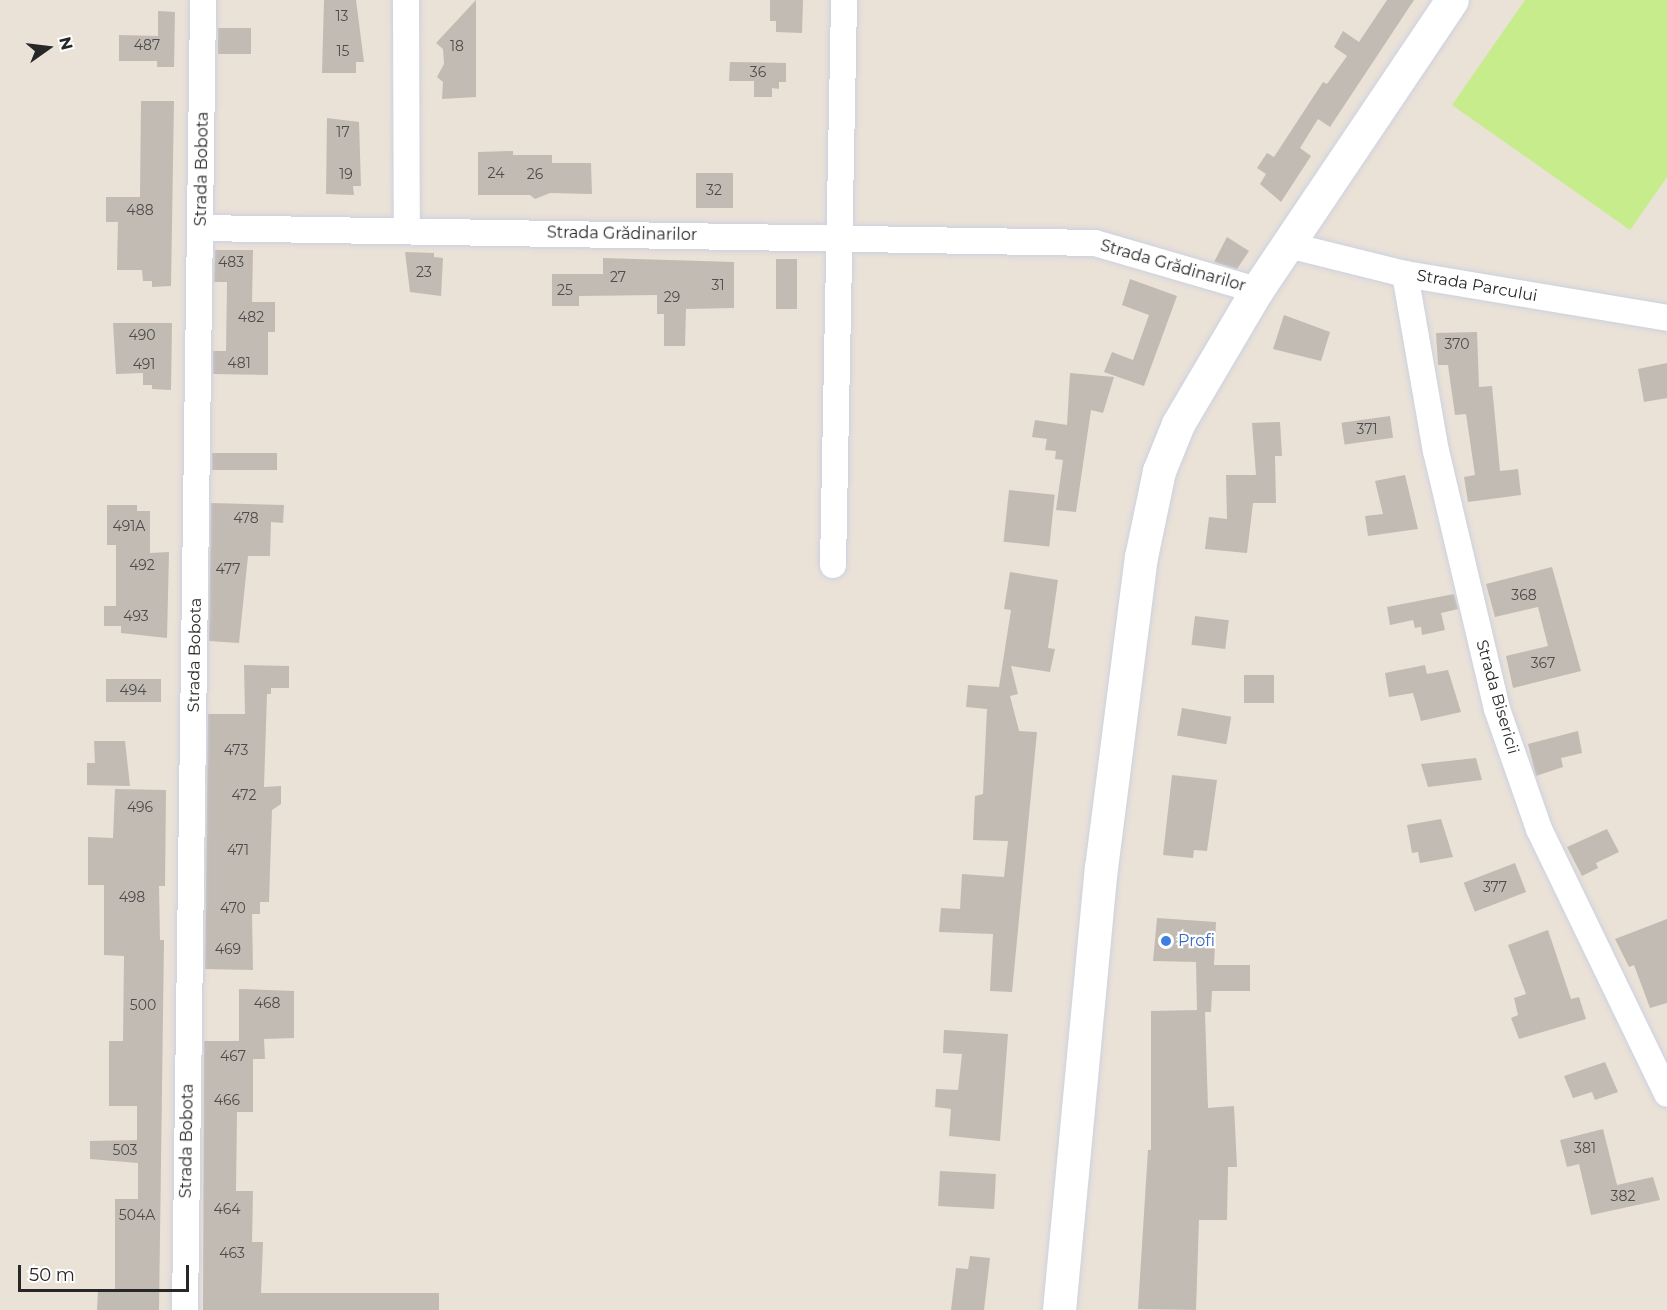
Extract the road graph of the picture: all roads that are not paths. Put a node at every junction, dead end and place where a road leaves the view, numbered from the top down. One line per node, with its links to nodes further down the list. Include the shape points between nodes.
1 (203, 0): 5 (street, Strada Bobota)
2 (406, 0): 6 (street)
3 (844, 0): 7 (street)
4 (1452, 0): 8 (main road)
5 (201, 228): 6 (street, Strada Grădinarilor); 14 (street, Strada Bobota)
6 (407, 231): 7 (street, Strada Grădinarilor)
7 (836, 237): 10 (street, Strada Grădinarilor, via 1095,243); 12 (street)
8 (1288, 245): 9 (street, Strada Parcului); 10 (main road)
9 (1405, 274): 11 (street, Strada Parcului); 13 (street, Strada Bisericii, via 1436,451 1497,709 1539,828)
10 (1257, 290): 15 (main road, via 1178,424 1159,471 1150,510 1101,868)
11 (1667, 318)
12 (833, 565)
13 (1667, 1094)
14 (185, 1310)
15 (1059, 1310)

